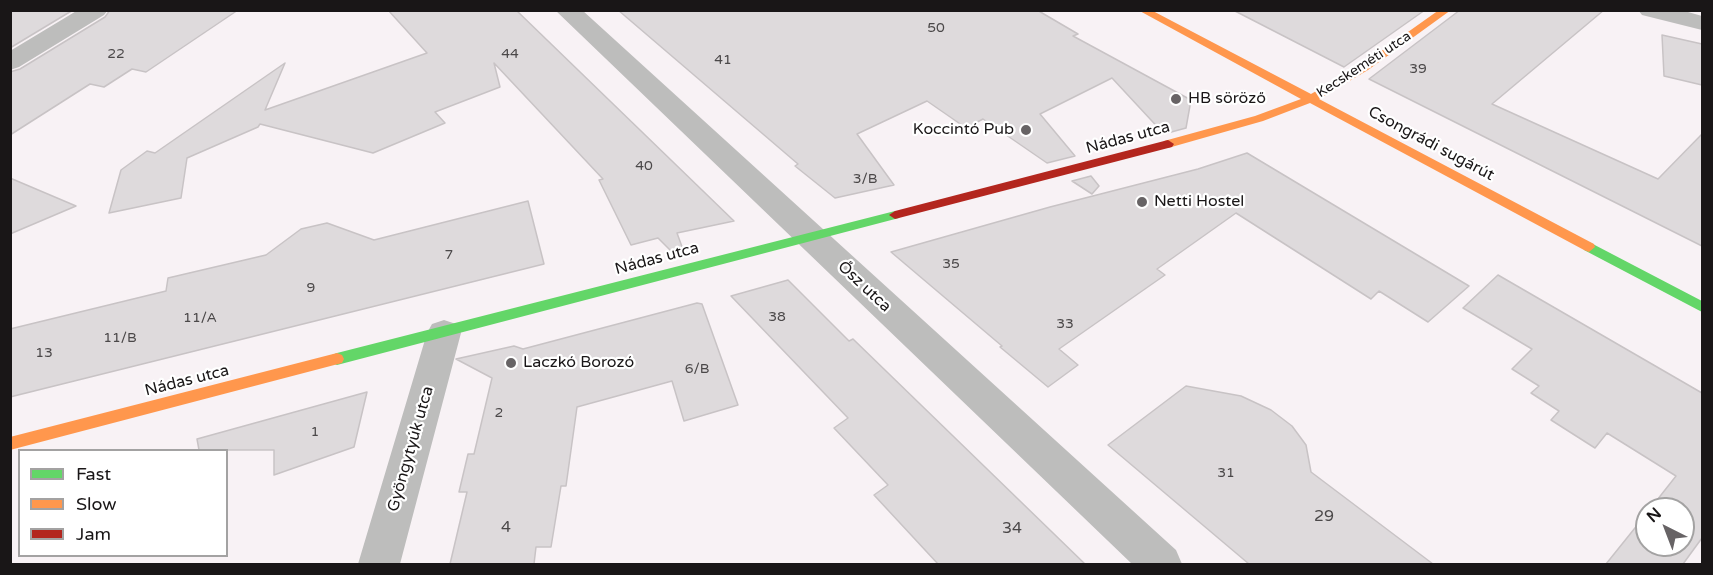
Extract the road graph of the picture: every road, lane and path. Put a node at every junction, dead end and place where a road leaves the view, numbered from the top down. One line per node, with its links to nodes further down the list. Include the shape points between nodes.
1 (96, 10): 7 (street)
2 (567, 10): 9 (street, Ősz utca)
3 (1143, 10): 8 (street, Csongrádi sugárút)
4 (1446, 10): 8 (street, Kecskeméti utca, via 1353,76)
5 (1650, 10): 6 (street)
6 (1702, 23)
7 (10, 62)
8 (1311, 99): 9 (street, Nádas utca, via 1245,124); 10 (street, Csongrádi sugárút)
9 (809, 236): 11 (street, Nádas utca); 14 (street, Ősz utca)
10 (1702, 307)
11 (444, 333): 12 (street, Nádas utca); 13 (street, Gyöngytyúk utca)
12 (10, 444)
13 (379, 564)
14 (1161, 564)

